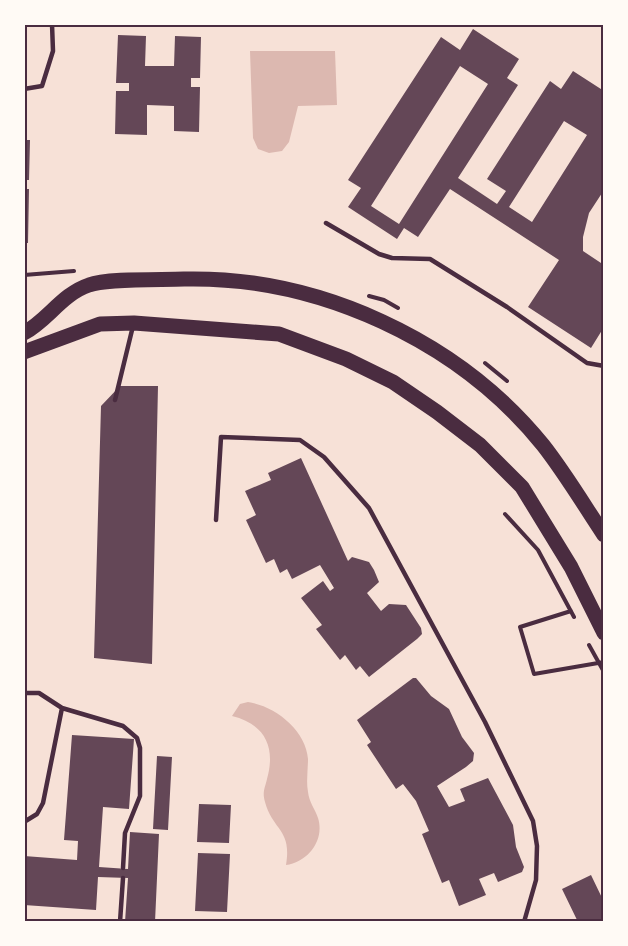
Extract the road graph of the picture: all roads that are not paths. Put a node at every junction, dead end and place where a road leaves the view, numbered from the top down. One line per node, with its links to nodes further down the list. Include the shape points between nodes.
1 (52, 24): 2 (lane, via 53,51 42,87)
2 (24, 89)
3 (326, 223): 7 (lane, via 379,254 430,259 587,363)
4 (134, 323): 6 (main road, via 100,324); 8 (lane); 11 (main road, via 279,334 393,382 480,445 522,487 571,567)
5 (24, 333): 10 (main road, via 64,299 90,284 212,278 289,290 354,307 416,337 513,413 544,447)
6 (24, 352)
7 (604, 366)
8 (115, 400)
9 (216, 520): 18 (lane, via 221,436 300,440 324,457 369,508 485,722 533,821 536,880)
10 (604, 535)
11 (604, 633)
12 (24, 693): 13 (lane, via 39,693)
13 (62, 708): 14 (lane, via 43,803 37,814); 15 (lane, via 123,726 137,738 141,748 140,796 125,833)
14 (24, 822)
15 (123, 868)
16 (123, 878): 17 (lane)
17 (120, 922)
18 (524, 922)

